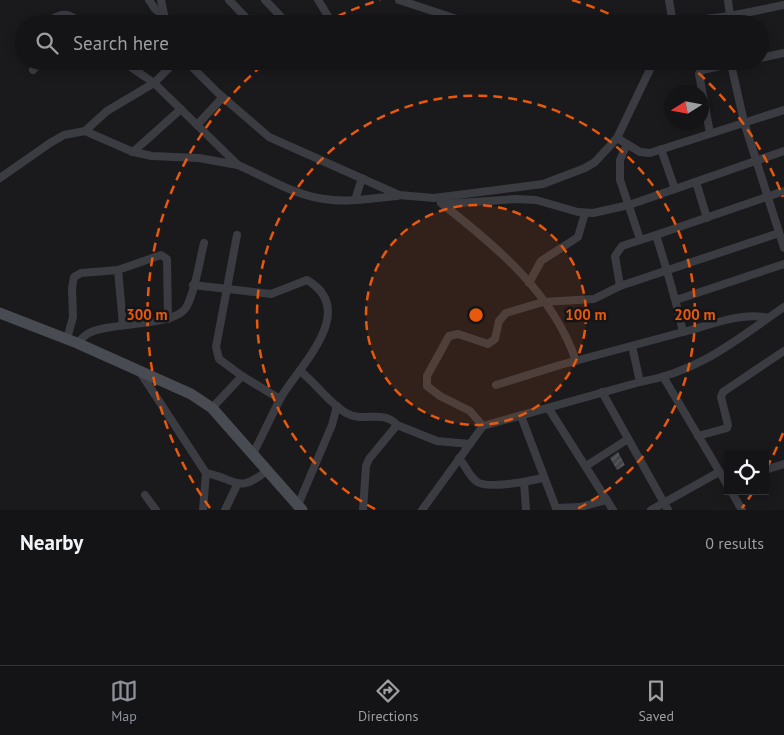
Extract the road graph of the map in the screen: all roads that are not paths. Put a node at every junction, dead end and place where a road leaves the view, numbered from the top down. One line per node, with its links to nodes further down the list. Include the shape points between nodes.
1 (149, 0): 12 (street)
2 (161, 0): 12 (street)
3 (229, 0): 13 (street)
4 (266, 0): 14 (street)
5 (318, 0): 15 (street)
6 (398, 0): 16 (street)
7 (669, 0): 17 (street)
8 (728, 0): 18 (street)
9 (759, 0): 11 (street)
10 (784, 4): 11 (street)
11 (761, 9): 19 (street)
12 (162, 14)
13 (243, 15)
14 (280, 15)
15 (327, 15)
16 (444, 15)
17 (672, 15)
18 (730, 15)
19 (734, 15)
20 (784, 53): 21 (street)
21 (769, 56)
22 (136, 70): 28 (street)
23 (167, 70): 28 (street)
24 (195, 70): 29 (street)
25 (650, 70): 36 (street)
26 (702, 70): 35 (street, via 698,74)
27 (732, 70): 32 (street)
28 (154, 82): 30 (street); 34 (street, via 107,111)
29 (223, 97): 33 (street); 44 (street, via 269,137)
30 (181, 109): 33 (street); 40 (street)
31 (784, 110): 32 (street)
32 (744, 122): 35 (street); 41 (street)
33 (197, 125): 42 (street)
34 (85, 131): 40 (street); 43 (street, via 64,135)
35 (710, 134): 38 (street)
36 (617, 138): 37 (street); 50 (street, via 595,162 574,174 543,184)
37 (627, 144): 38 (street, via 645,154); 53 (street, via 618,170)
38 (661, 150): 46 (street)
39 (784, 151): 41 (street)
40 (133, 152): 42 (street)
41 (756, 161): 45 (street); 49 (street)
42 (238, 165): 51 (street, via 303,195 325,200)
43 (0, 178)
44 (362, 178): 48 (street); 51 (street)
45 (696, 182): 46 (street); 55 (street)
46 (675, 189): 53 (street)
47 (784, 191): 49 (street)
48 (399, 195): 50 (street); 51 (street)
49 (768, 197): 55 (street); 56 (street)
50 (434, 198): 52 (street)
51 (355, 200)
52 (443, 204): 54 (street, via 536,200); 65 (street, via 500,251)
53 (628, 205): 54 (street); 59 (street)
54 (585, 213): 65 (street, via 578,237 541,261)
55 (707, 218): 58 (street)
56 (779, 233): 61 (street); 64 (street)
57 (237, 234): 68 (street)
58 (656, 235): 59 (street); 64 (street)
59 (640, 239): 67 (street, via 622,246 615,256)
60 (204, 243): 66 (street)
61 (784, 248)
62 (784, 264): 69 (street)
63 (118, 270): 74 (street, via 161,255 166,257); 75 (street); 77 (street, via 81,273 74,277)
64 (668, 272): 67 (street); 69 (street)
65 (528, 283): 70 (street)
66 (194, 285): 68 (street); 74 (street, via 184,311)
67 (620, 286): 70 (street, via 594,299)
68 (227, 289): 81 (street, via 271,294 307,280 323,294 328,303 326,325); 83 (street, via 216,354)
69 (676, 300): 76 (street)
70 (543, 302): 80 (street, via 563,327); 94 (street, via 502,316 495,339 488,344 451,334 427,376 430,390 470,411)
71 (784, 307): 73 (street)
72 (0, 313): 77 (street)
73 (768, 318): 76 (street, via 742,317); 84 (street, via 720,353)
74 (168, 319): 75 (street)
75 (122, 324): 77 (street)
76 (683, 332): 78 (street)
77 (72, 341): 82 (street)
78 (632, 346): 80 (street); 85 (street)
79 (784, 351): 95 (street, via 722,392 727,428)
80 (576, 361): 86 (street)
81 (300, 371): 88 (street); 89 (street)
82 (140, 372): 90 (street, via 191,394); 105 (street)
83 (242, 376): 88 (street); 90 (street)
84 (664, 378): 85 (street); 95 (street)
85 (640, 382): 87 (street)
86 (496, 386)
87 (602, 392): 91 (street); 96 (street)
88 (280, 399): 98 (street)
89 (337, 406): 93 (street, via 353,416 387,417); 114 (street)
90 (212, 408): 98 (street)
91 (549, 409): 92 (street); 101 (street)
92 (521, 416): 94 (street); 106 (street)
93 (397, 425): 97 (street, via 437,441); 119 (street, via 366,466)
94 (483, 426): 97 (street)
95 (698, 436): 104 (street)
96 (628, 439): 101 (street); 113 (street)
97 (470, 444): 99 (street)
98 (253, 454): 103 (street)
99 (460, 458): 108 (street, via 477,482); 120 (street)
100 (784, 464): 102 (street)
101 (586, 466): 112 (street)
102 (769, 469)
103 (268, 470): 109 (street, via 250,482); 114 (street)
104 (719, 472): 107 (street); 113 (street)
105 (206, 473): 109 (street); 117 (street)
106 (543, 478): 108 (street); 115 (street)
107 (724, 480)
108 (524, 482): 121 (street)
109 (237, 485): 118 (street)
110 (145, 495): 116 (street)
111 (733, 495): 125 (street)
112 (607, 500): 115 (street); 122 (street)
113 (663, 502): 123 (street); 124 (street)
114 (300, 507)
115 (555, 509)
116 (156, 510)
117 (203, 510)
118 (225, 510)
119 (363, 510)
120 (422, 510)
121 (526, 510)
122 (613, 510)
123 (651, 510)
124 (668, 510)
125 (742, 510)

